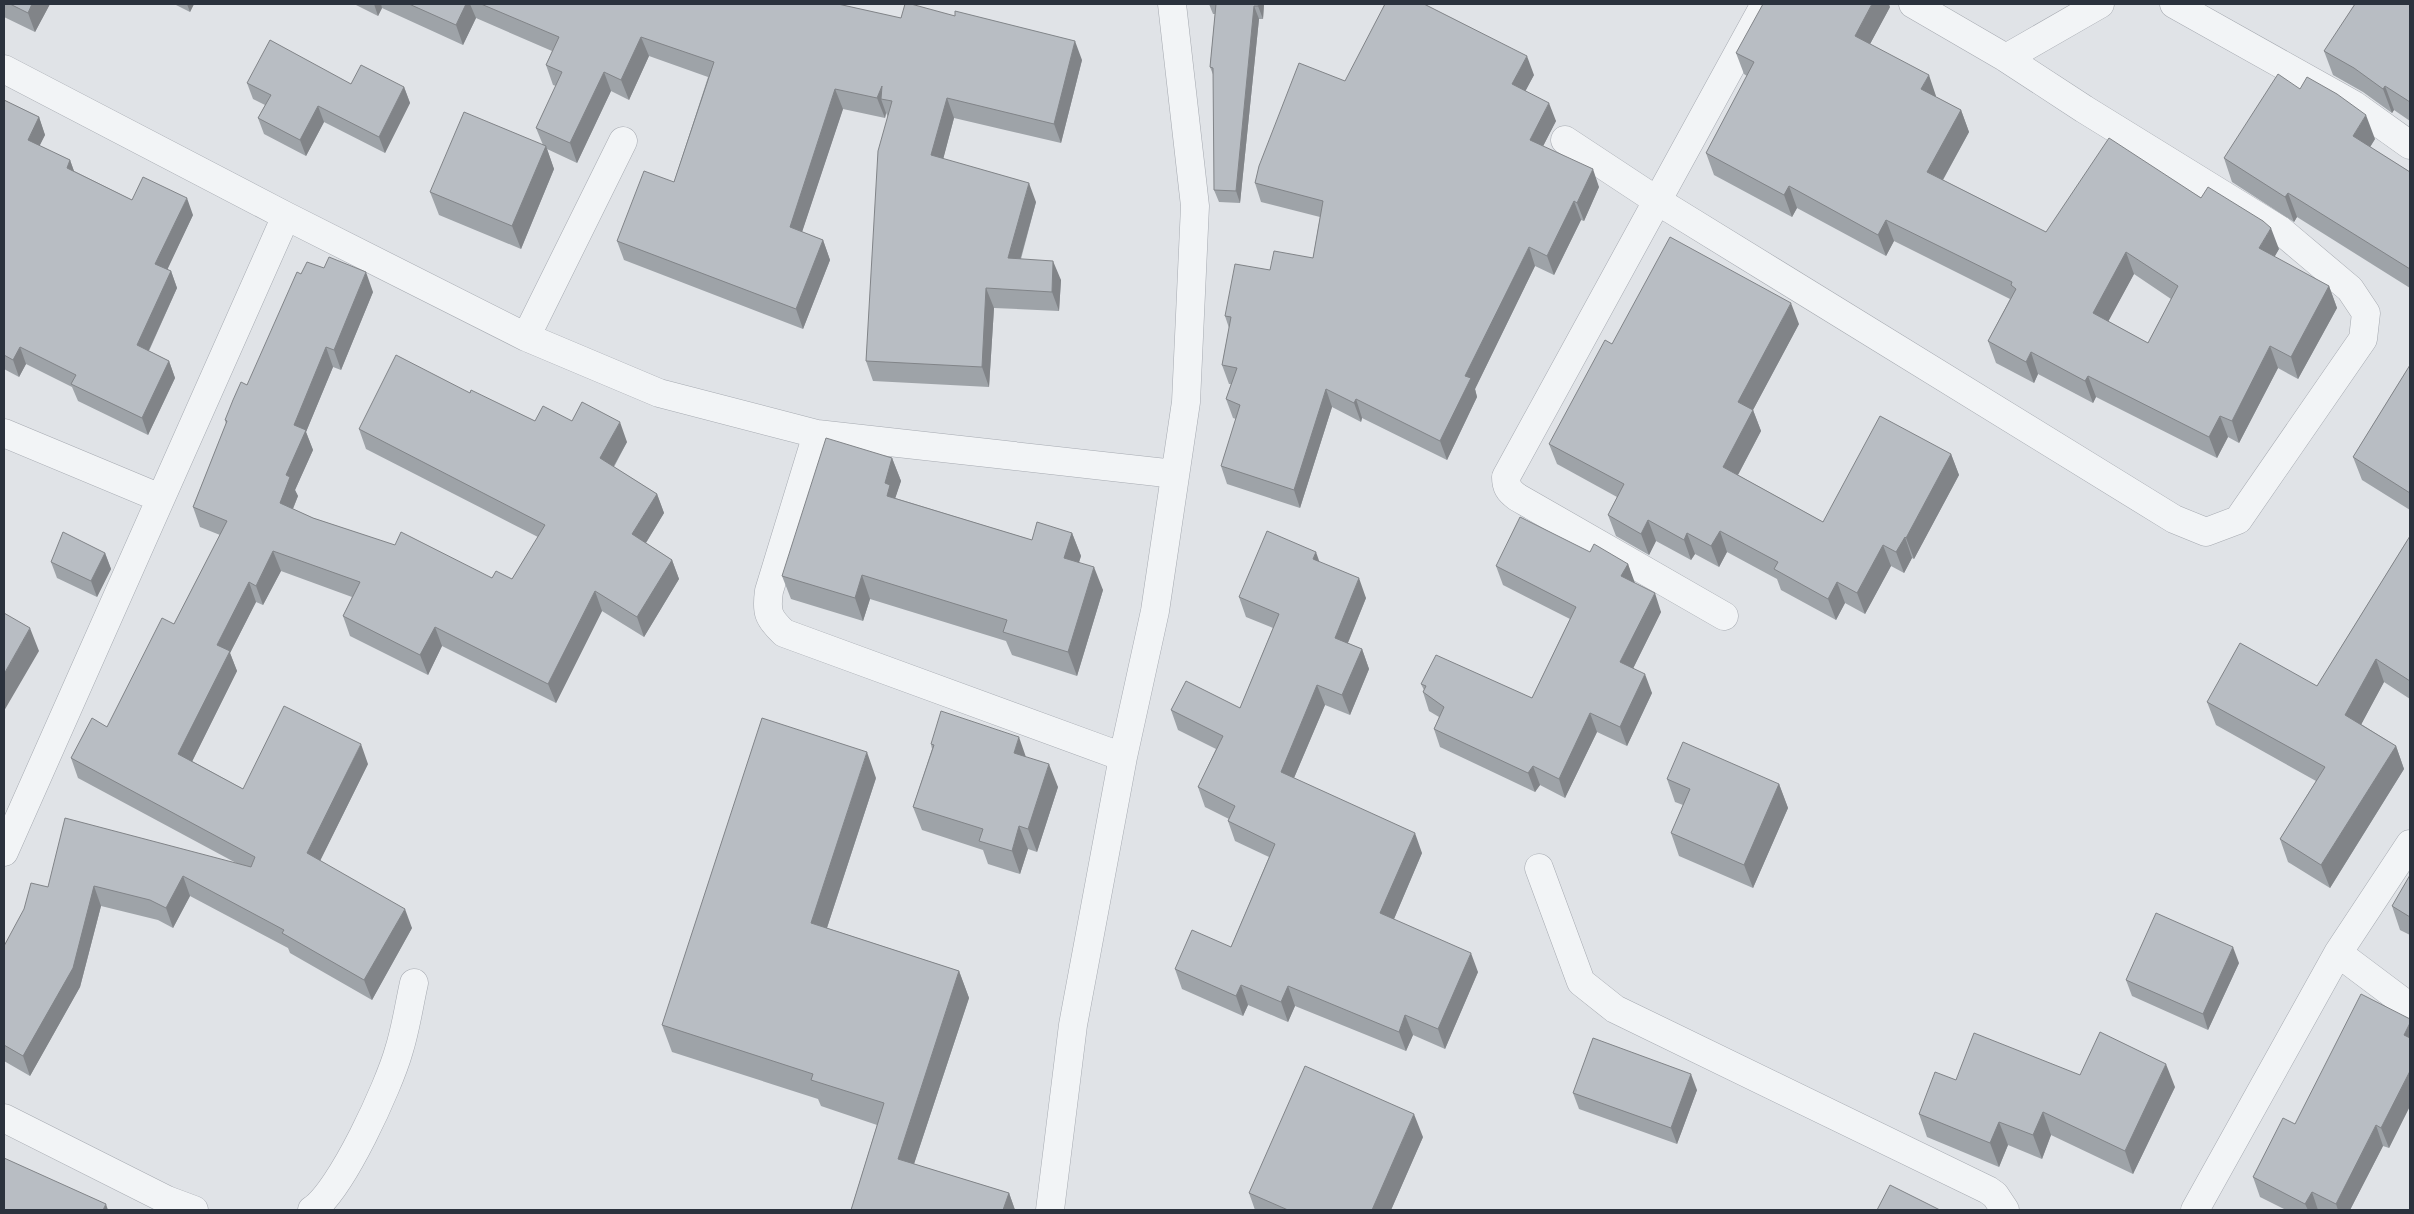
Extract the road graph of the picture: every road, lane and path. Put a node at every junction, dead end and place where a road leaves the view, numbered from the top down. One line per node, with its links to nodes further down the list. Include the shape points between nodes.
1 (1172, 4): 16 (street, via 1195,206 1186,402)
2 (1765, 4): 11 (street)
3 (1913, 4): 6 (street)
4 (2100, 4): 6 (street)
5 (2174, 4): 10 (street, via 2354,105)
6 (2006, 58): 11 (street, via 2280,230 2350,288 2366,313 2362,339 2238,520 2206,532 2174,518)
7 (4, 69): 12 (street)
8 (1565, 140): 11 (street)
9 (623, 141): 13 (street)
10 (2410, 145)
11 (1656, 200): 18 (street, via 1510,467 1506,484 1517,497)
12 (286, 216): 13 (street); 17 (street)
13 (526, 337): 15 (street, via 659,393)
14 (4, 432): 17 (street)
15 (818, 434): 16 (street); 19 (street, via 769,591 766,609 774,623 784,633)
16 (1175, 474): 19 (street, via 1155,611)
17 (160, 498): 21 (street)
18 (1724, 616)
19 (1123, 757): 30 (street, via 1073,1025)
20 (2410, 844): 23 (street)
21 (4, 852)
22 (1539, 868): 31 (street, via 1581,982 1598,998 1614,1009 1988,1190)
23 (2338, 953): 25 (street); 32 (street)
24 (414, 983): 29 (street, via 399,1051 384,1089 348,1164 322,1204)
25 (2410, 1007)
26 (4, 1118): 27 (street)
27 (164, 1205): 28 (street)
28 (194, 1210)
29 (312, 1210)
30 (1050, 1210)
31 (2005, 1210)
32 (2195, 1210)

